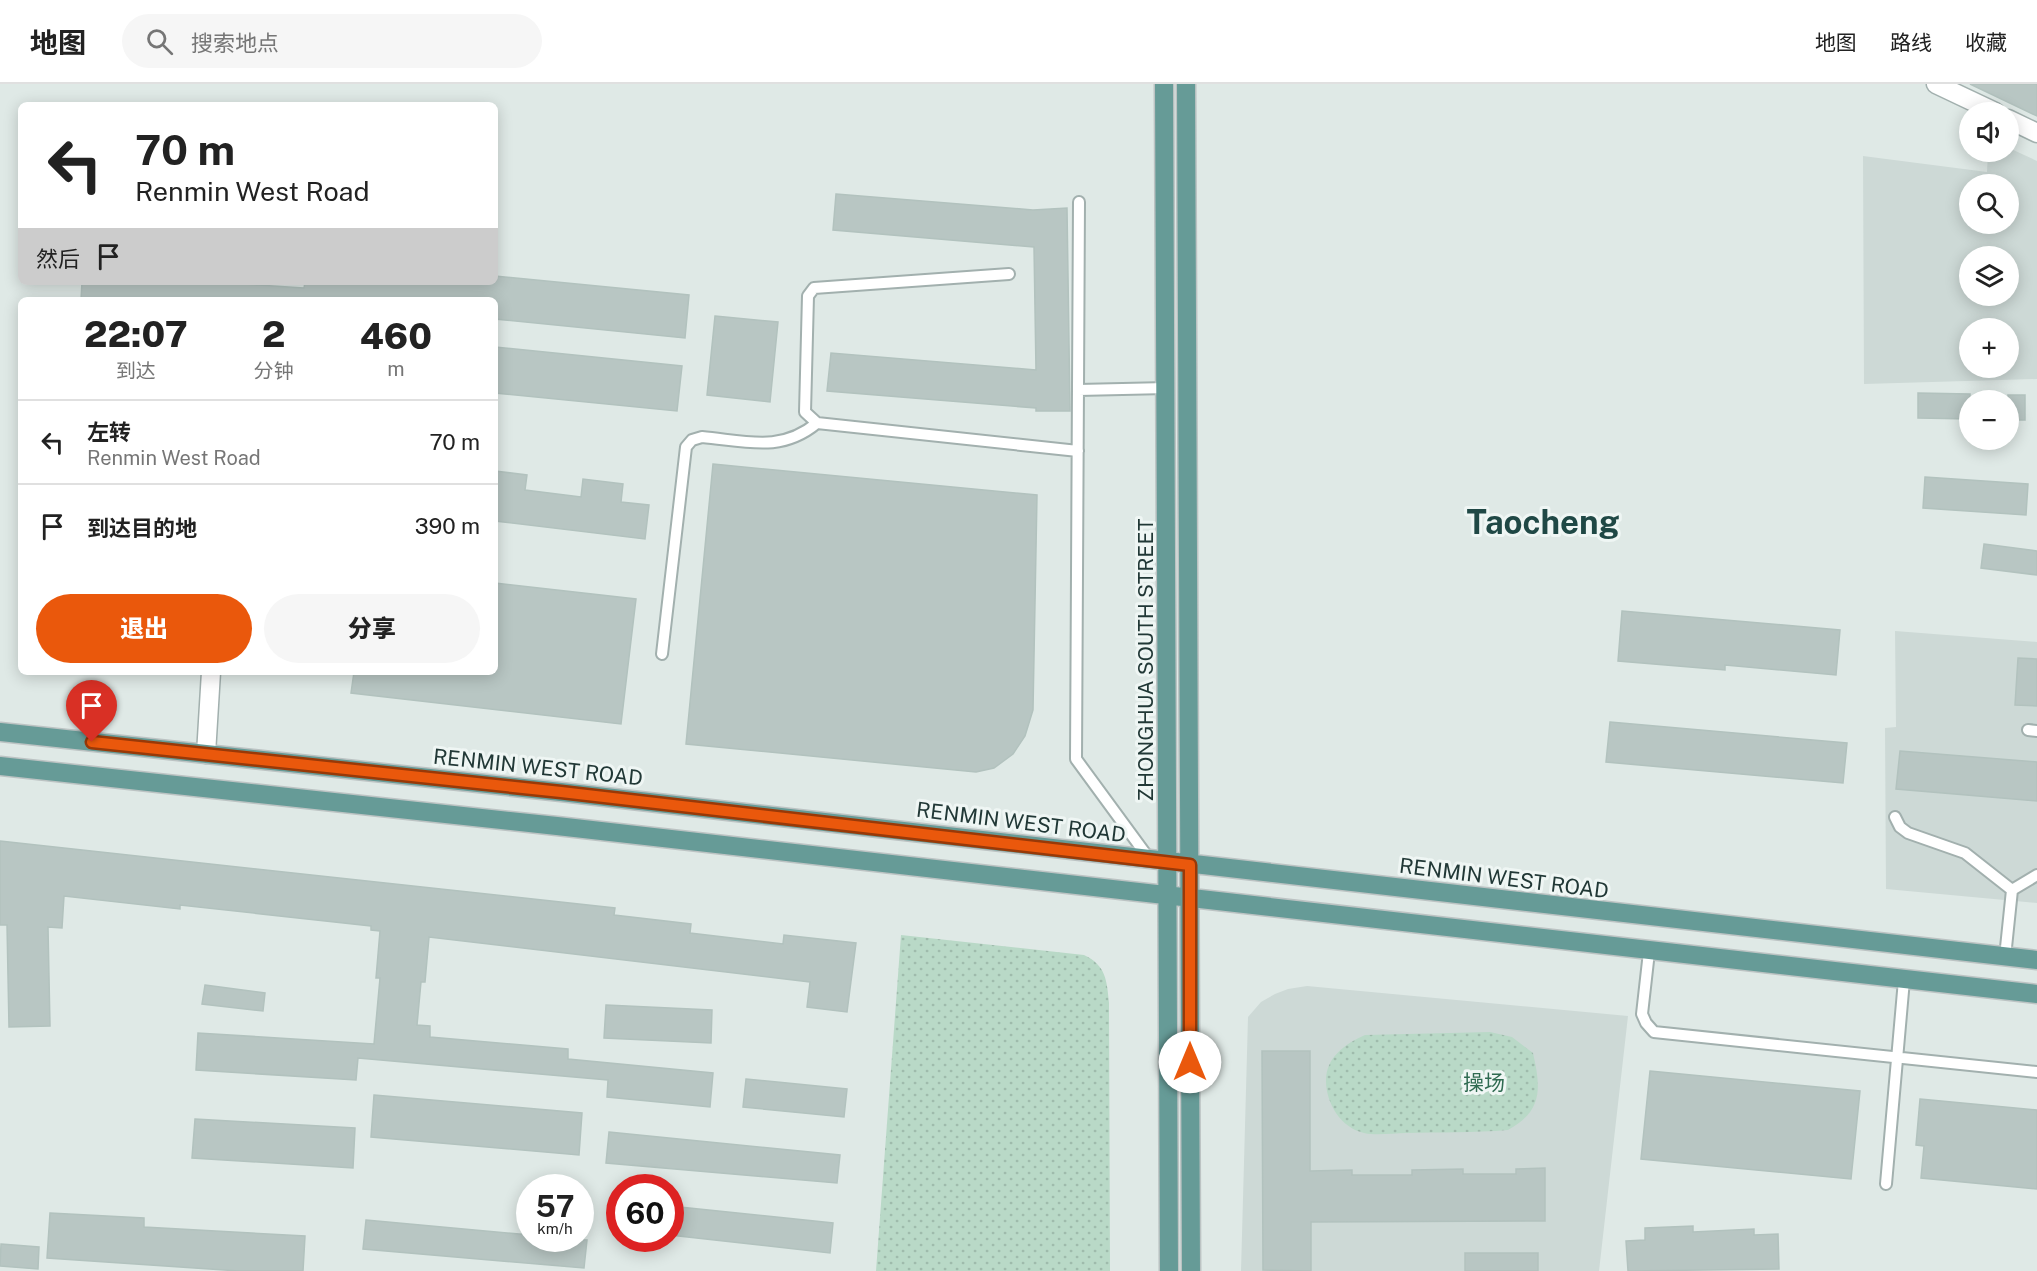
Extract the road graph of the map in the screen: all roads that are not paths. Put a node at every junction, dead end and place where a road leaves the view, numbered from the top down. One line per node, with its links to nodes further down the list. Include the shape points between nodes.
1 (1164, 84): 9 (main road, ZHONGHUA SOUTH STREET)
2 (1186, 84): 20 (main road)
3 (1936, 84): 4 (street)
4 (1974, 102)
5 (2019, 124): 6 (street)
6 (2037, 133)
7 (1079, 202): 10 (lane)
8 (1010, 274): 11 (lane, via 814,288 808,296 805,412)
9 (1167, 388): 10 (lane); 19 (main road, ZHONGHUA SOUTH STREET)
10 (1078, 390): 12 (lane)
11 (817, 423): 12 (lane); 13 (lane, via 800,437 779,443 702,437 686,447)
12 (1078, 452): 19 (lane, via 1076,759)
13 (662, 654)
14 (211, 675): 16 (street)
15 (0, 732): 16 (main road, RENMIN WEST ROAD)
16 (206, 754): 19 (main road, RENMIN WEST ROAD)
17 (0, 766): 23 (main road)
18 (1895, 817): 22 (lane, via 1908,833 1965,853)
19 (1159, 861): 20 (main road, RENMIN WEST ROAD); 23 (main road, ZHONGHUA SOUTH STREET)
20 (1190, 865): 24 (main road); 26 (main road, RENMIN WEST ROAD)
21 (2037, 875): 22 (lane)
22 (2012, 890): 26 (lane)
23 (1168, 896): 24 (main road); 33 (main road, ZHONGHUA SOUTH STREET)
24 (1190, 898): 25 (main road); 34 (main road)
25 (1649, 952): 28 (main road); 30 (lane, via 1642,1014 1654,1032)
26 (2005, 957): 27 (main road, RENMIN WEST ROAD)
27 (2037, 960)
28 (1904, 980): 29 (main road); 30 (lane)
29 (2037, 994)
30 (1897, 1057): 31 (lane); 32 (lane)
31 (2037, 1072)
32 (1886, 1184)
33 (1168, 1271)
34 (1191, 1271)

